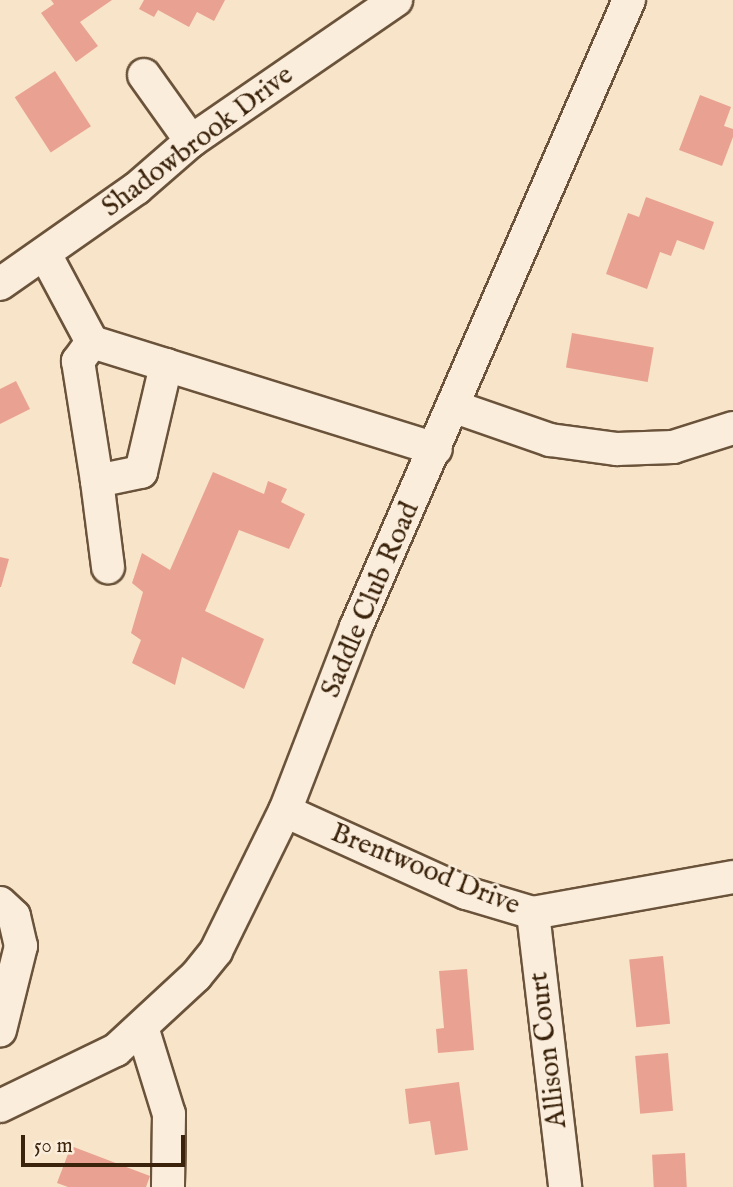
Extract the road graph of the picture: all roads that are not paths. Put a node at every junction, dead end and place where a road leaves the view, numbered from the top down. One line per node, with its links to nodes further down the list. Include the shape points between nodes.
1 (396, 0): 4 (street, Shadowbrook Drive)
2 (629, 0): 9 (street, Saddle Club Road)
3 (144, 75): 4 (street)
4 (191, 141): 5 (street, Shadowbrook Drive, via 137,188)
5 (45, 254): 6 (street, Shadowbrook Drive); 7 (street)
6 (0, 284)
7 (92, 342): 8 (street); 12 (street, via 78,360)
8 (166, 365): 11 (street); 12 (street, via 141,472)
9 (455, 407): 10 (street, via 550,440 617,449 673,447); 11 (street, Saddle Club Road)
10 (733, 428)
11 (436, 449): 14 (street, Saddle Club Road, via 356,627)
12 (97, 481): 13 (street)
13 (108, 567)
14 (285, 811): 17 (street, Brentwood Drive, via 466,893); 18 (street, Saddle Club Road, via 216,951)
15 (733, 877): 17 (street, Brentwood Drive)
16 (0, 903): 19 (street, via 14,916 21,946)
17 (533, 913): 22 (street, Allison Court)
18 (142, 1027): 20 (street, Saddle Club Road, via 116,1050); 21 (street, via 157,1063 169,1114)
19 (0, 1030)
20 (0, 1106)
21 (168, 1187)
22 (565, 1187)

